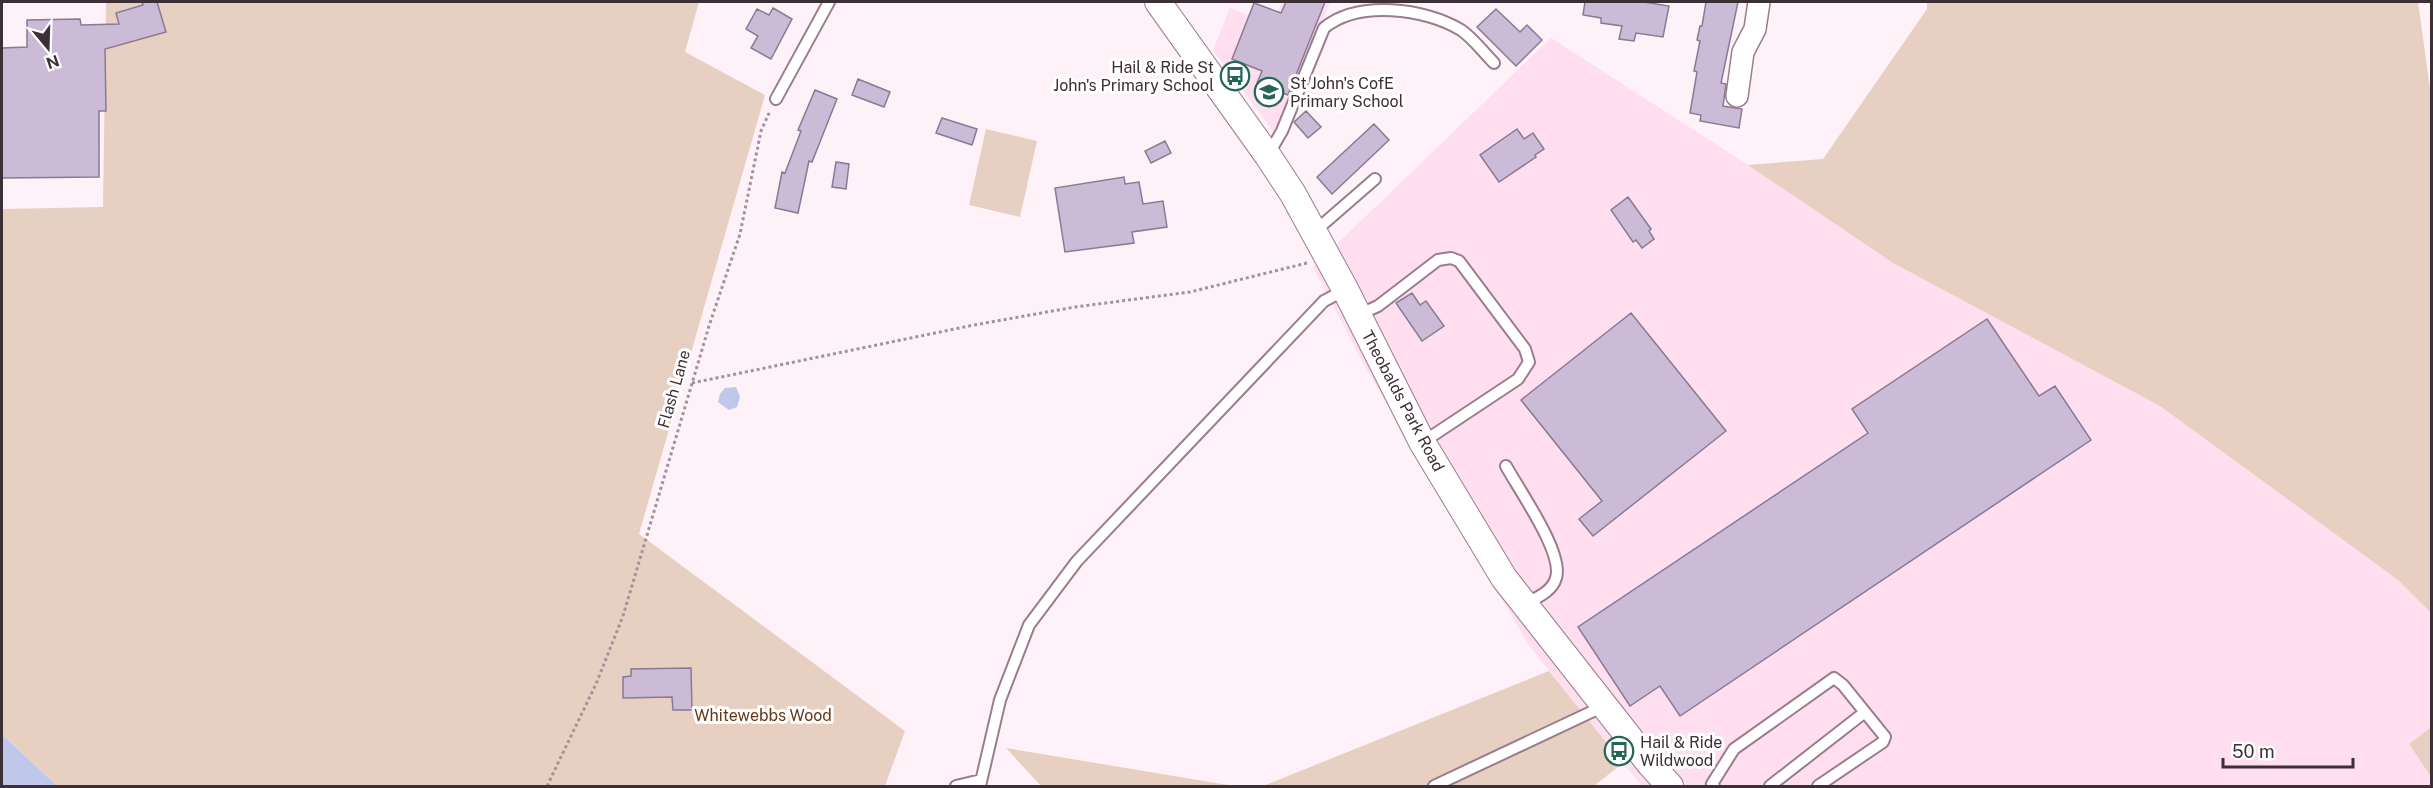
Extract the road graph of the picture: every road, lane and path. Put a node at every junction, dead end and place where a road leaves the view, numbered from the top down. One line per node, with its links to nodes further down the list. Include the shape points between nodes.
1 (829, 2): 6 (lane)
2 (1158, 2): 7 (street, Theobalds Park Road)
3 (1760, 2): 5 (street, via 1755,29 1743,52)
4 (1494, 63): 7 (lane, via 1463,31 1442,20 1402,11 1377,10 1343,16 1324,28)
5 (1737, 96)
6 (776, 99): 13 (path, Flash Lane, via 761,131 740,234)
7 (1268, 156): 9 (street, Theobalds Park Road)
8 (1375, 179): 9 (lane)
9 (1314, 231): 10 (street, Theobalds Park Road)
10 (1329, 258): 11 (street, Theobalds Park Road); 13 (path, via 1190,292 974,325)
11 (1346, 290): 12 (street, Theobalds Park Road); 19 (lane, via 1324,301 1236,393 1077,561 1029,624 1000,700)
12 (1358, 315): 14 (street, Theobalds Park Road); 14 (lane, via 1378,306 1438,260 1451,258 1459,261 1525,349 1529,362 1518,379)
13 (692, 383): 20 (path, Flash Lane, via 623,616 596,684)
14 (1422, 442): 16 (street, Theobalds Park Road, via 1504,578)
15 (1506, 466): 16 (lane, via 1558,562 1556,580 1545,594)
16 (1525, 604): 17 (street, Theobalds Park Road)
17 (1604, 705): 22 (lane); 23 (street, Theobalds Park Road)
18 (1865, 712): 24 (lane, via 1834,678 1734,749); 25 (lane); 26 (lane, via 1885,737 1883,742)
19 (980, 783): 21 (lane)
20 (547, 786)
21 (956, 786)
22 (1434, 786)
23 (1670, 786)
24 (1714, 786)
25 (1770, 786)
26 (1818, 786)

